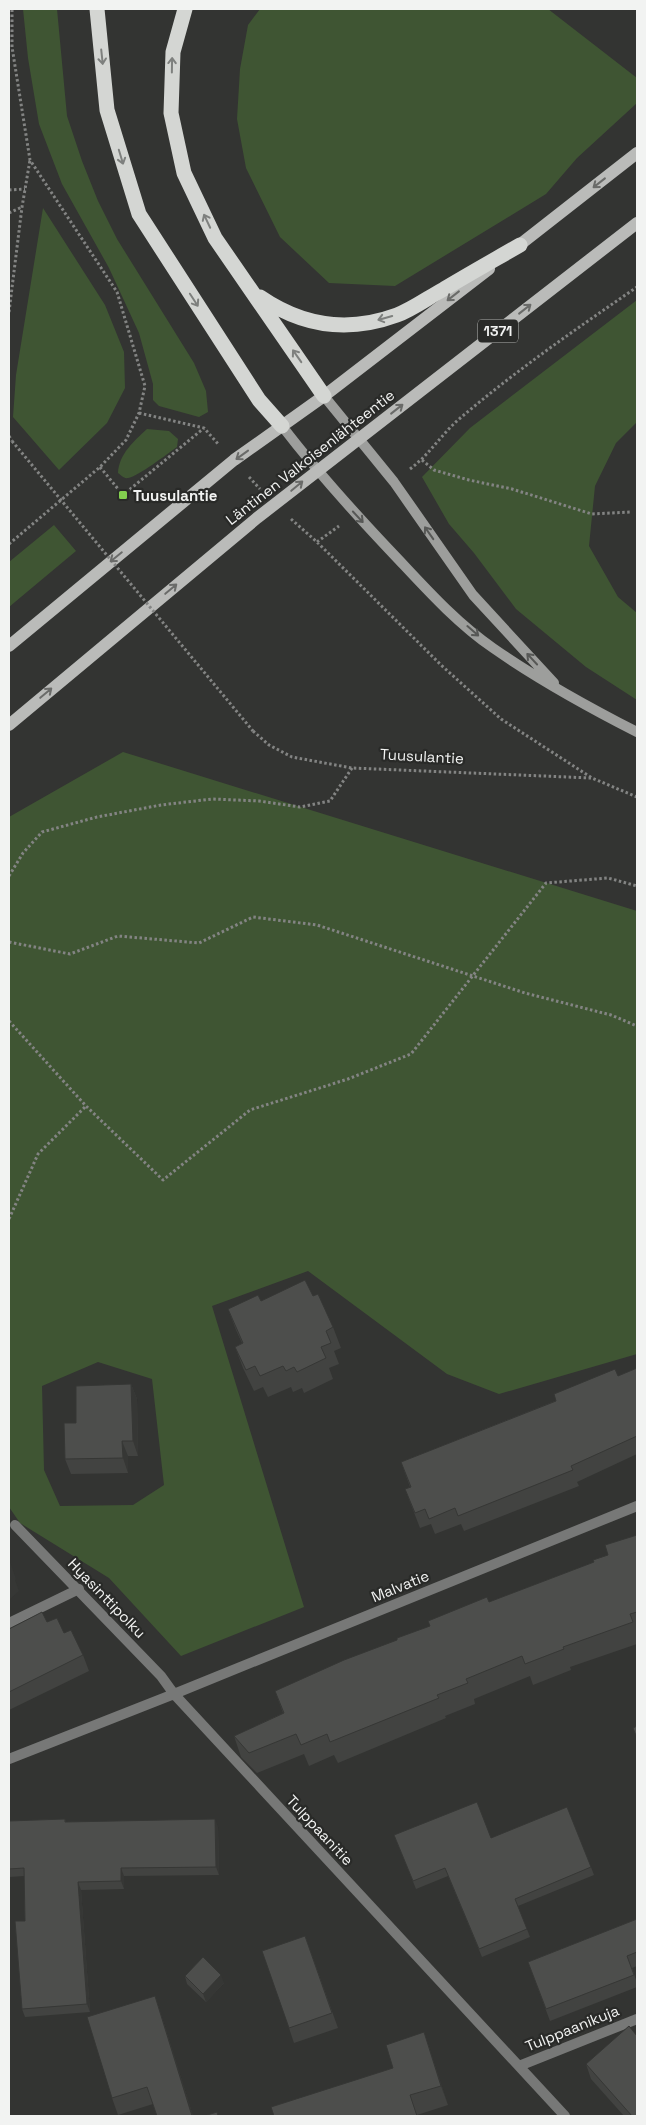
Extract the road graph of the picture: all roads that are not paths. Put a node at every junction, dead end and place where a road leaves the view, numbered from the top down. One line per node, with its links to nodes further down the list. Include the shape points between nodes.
1 (97, 9): 8 (highway, one-way to 8, via 107,110 139,214 254,392)
2 (185, 9): 6 (highway, one-way to 2, via 215,238 184,173 171,113 173,52)
3 (637, 153): 5 (main road, one-way to 5)
4 (637, 223): 9 (main road, Läntinen Valkoisenlähteentie / 1371, one-way to 4)
5 (520, 245): 6 (highway, one-way to 6, via 398,314 365,324 334,325 306,320 280,310); 7 (main road, one-way to 7)
6 (252, 292): 7 (highway, one-way to 6)
7 (324, 396): 8 (main road); 9 (main road)
8 (282, 426): 10 (main road); 11 (main road, one-way to 11, via 234,460)
9 (358, 439): 10 (main road, Läntinen Valkoisenlähteentie); 12 (main road, one-way to 9, via 473,595 394,482)
10 (316, 470): 12 (main road, one-way to 12, via 438,601 492,648); 13 (main road, Läntinen Valkoisenlähteentie, one-way to 10)
11 (9, 646)
12 (565, 695): 14 (main road)
13 (9, 724)
14 (637, 732)
15 (637, 1506): 19 (street, Malvatie)
16 (15, 1525): 17 (street, Hyasinttipolku)
17 (79, 1589): 18 (street); 19 (street, Hyasinttipolku)
18 (9, 1624)
19 (174, 1694): 20 (street); 22 (street, Tulppaanitie)
20 (9, 1759)
21 (637, 2019): 22 (street, Tulppaanikuja)
22 (519, 2066): 23 (street, Tulppaanitie)
23 (565, 2116)

